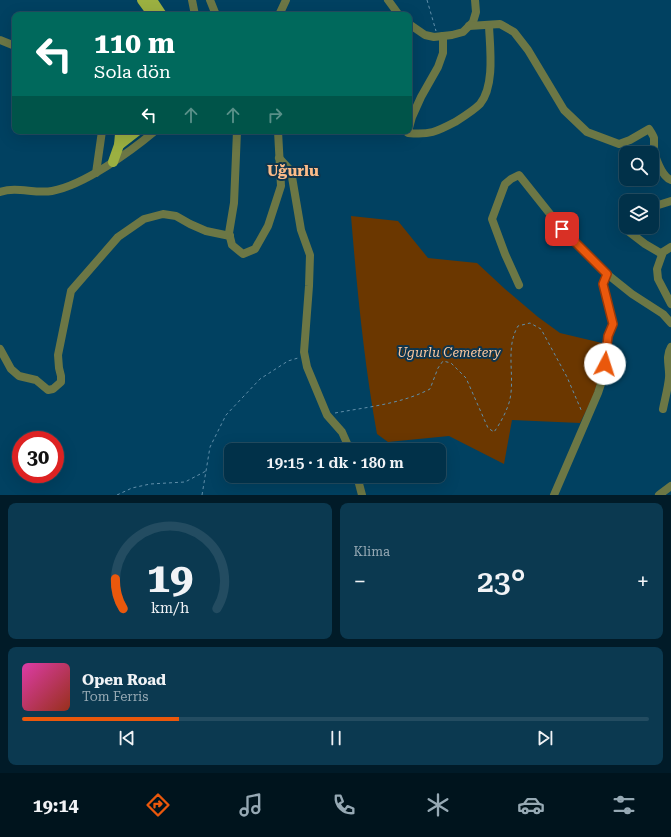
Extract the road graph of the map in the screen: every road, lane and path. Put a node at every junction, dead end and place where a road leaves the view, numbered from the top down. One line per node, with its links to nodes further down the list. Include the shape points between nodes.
1 (142, 0): 9 (main road)
2 (152, 0): 10 (main road)
3 (192, 0): 11 (street)
4 (210, 0): 12 (street)
5 (286, 0): 13 (street)
6 (388, 0): 14 (street)
7 (427, 0): 18 (path)
8 (475, 0): 16 (street, via 476,12)
9 (151, 12)
10 (160, 12)
11 (194, 12)
12 (215, 12)
13 (280, 12)
14 (397, 12)
15 (412, 26): 18 (street, via 425,35)
16 (469, 26): 17 (street); 18 (street, via 463,32)
17 (489, 26): 22 (street, via 490,75 480,103 464,116 433,133); 33 (street, via 500,24 514,32 528,50 564,110 587,132 619,144 650,129 654,137 656,160)
18 (441, 37): 21 (street, via 443,53 438,67)
19 (0, 40): 20 (street)
20 (12, 45)
21 (412, 117)
22 (412, 133)
23 (102, 134): 32 (street)
24 (120, 134): 29 (main road)
25 (133, 134): 29 (main road)
26 (151, 134): 31 (street)
27 (237, 134): 38 (street)
28 (278, 134): 30 (street)
29 (119, 145): 31 (main road)
30 (279, 158): 38 (street, via 281,186 268,226 255,249 243,254 232,245); 47 (street, via 291,171 301,230 310,255)
31 (113, 162): 32 (street)
32 (96, 173): 34 (street, via 53,191 39,193 7,189)
33 (671, 180)
34 (0, 192)
35 (671, 201): 36 (street)
36 (659, 205)
37 (632, 234): 40 (street)
38 (230, 236): 46 (street, via 206,231 176,216 163,214 144,219 118,237 71,291 58,355 61,382 53,389 48,390 36,380 20,376 11,369)
39 (671, 247): 40 (street)
40 (662, 254): 43 (street, via 657,269 658,279)
41 (607, 274): 42 (street, via 562,229 519,175 505,184 492,219); 44 (street, via 663,314); 50 (street, via 603,284 613,324 608,336 604,375)
42 (519, 285)
43 (671, 304)
44 (671, 323)
45 (671, 347): 48 (street, via 667,361 669,377)
46 (0, 348)
47 (305, 356): 49 (street, via 307,368); 52 (path, via 288,361 260,379 226,415 210,447)
48 (663, 409)
49 (327, 415): 50 (path, via 417,396 430,389 443,362 451,363 466,378 488,428 494,432 510,400 512,335 518,326 530,323 541,329 567,377); 51 (street, via 342,432)
50 (585, 422): 58 (street)
51 (347, 443)
52 (207, 471): 55 (path, via 184,482 150,484); 56 (path)
53 (359, 483): 57 (street)
54 (671, 486): 59 (street)
55 (117, 495)
56 (202, 495)
57 (362, 495)
58 (554, 495)
59 (659, 495)

